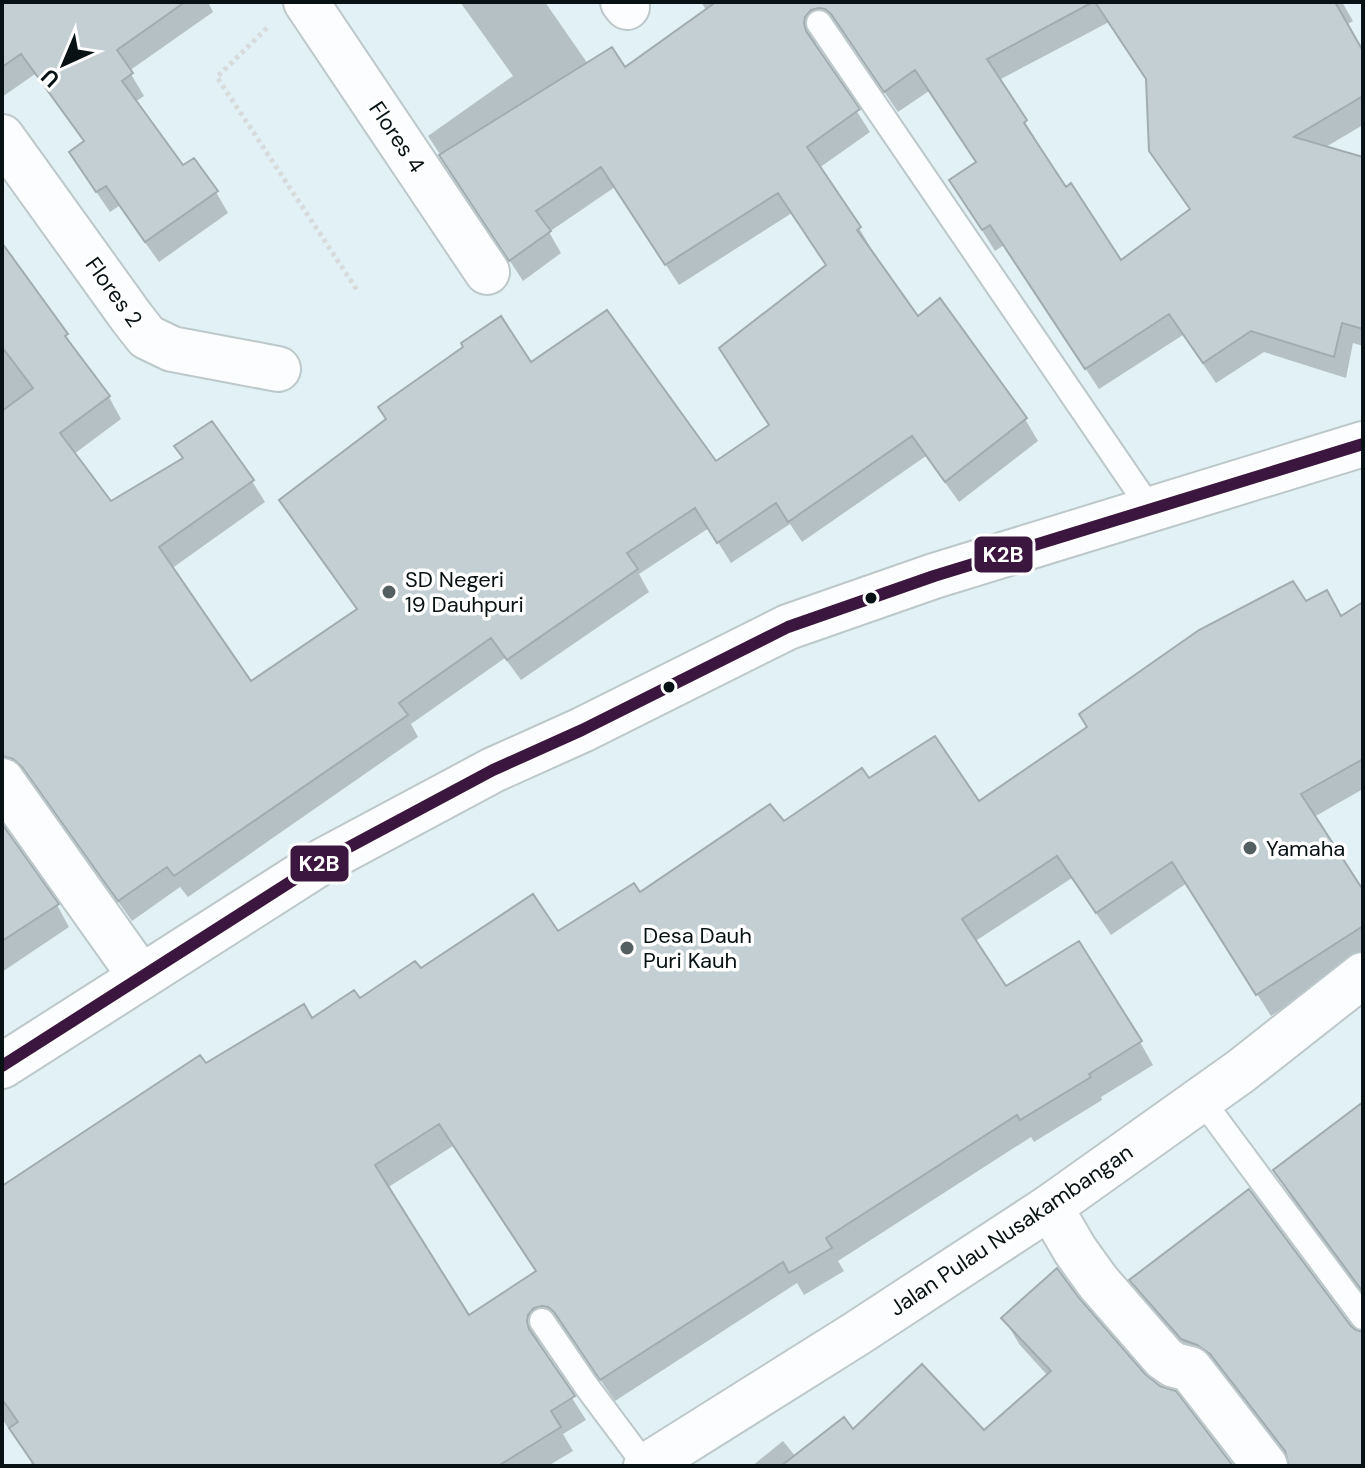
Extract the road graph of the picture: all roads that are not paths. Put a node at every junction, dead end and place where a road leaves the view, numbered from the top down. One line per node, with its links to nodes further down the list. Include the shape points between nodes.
1 (289, 13): 4 (street, Flores 4)
2 (819, 23): 7 (lane)
3 (2, 137): 5 (street, Flores 2, via 147,337 172,349)
4 (487, 272)
5 (278, 369)
6 (1363, 444): 7 (street)
7 (1151, 510): 10 (street, via 788,627 493,770 323,861)
8 (2, 781): 10 (street)
9 (1363, 975): 12 (street, Jalan Pulau Nusakambangan)
10 (141, 977): 11 (street)
11 (2, 1066)
12 (1201, 1099): 13 (street, Jalan Pulau Nusakambangan); 14 (lane)
13 (1050, 1207): 16 (street, Jalan Pulau Nusakambangan); 17 (street, via 1098,1282 1164,1358 1190,1369)
14 (1363, 1317)
15 (542, 1321): 16 (lane)
16 (646, 1466)
17 (1265, 1466)

